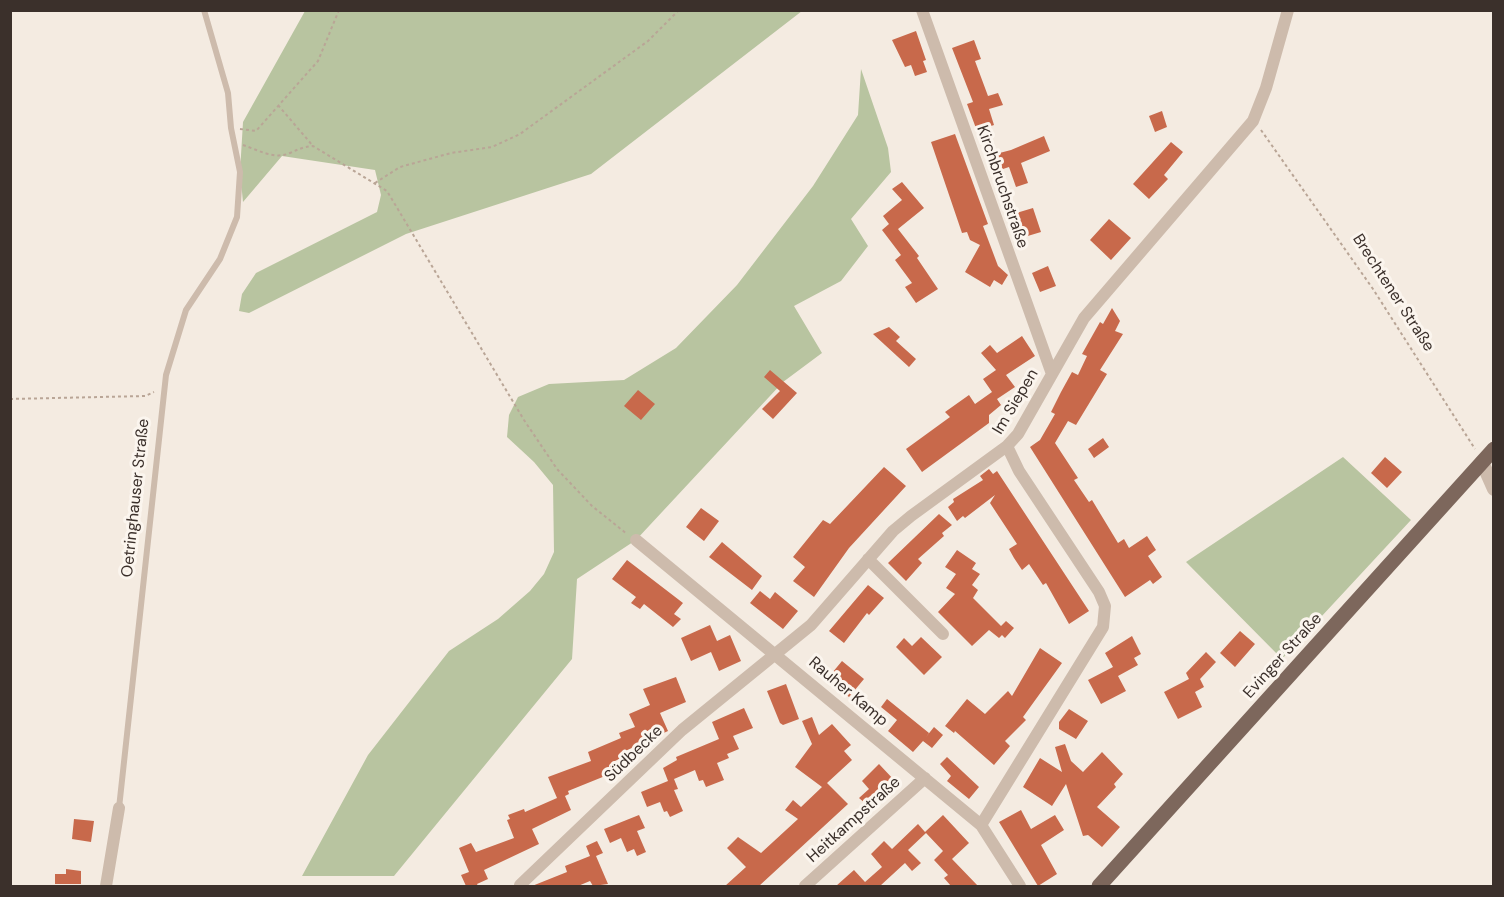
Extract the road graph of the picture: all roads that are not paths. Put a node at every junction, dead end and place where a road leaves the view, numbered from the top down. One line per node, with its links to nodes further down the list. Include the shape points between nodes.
1 (204, 10): 14 (lane, Oetringhauser Straße, via 228,93 240,172 237,217 220,259 186,310 164,387)
2 (922, 10): 4 (street, Kirchbruchstraße)
3 (1288, 10): 4 (street, Im Siepen, via 1253,121 1084,318)
4 (1052, 374): 5 (street, Im Siepen, via 1027,422)
5 (1006, 446): 10 (street, Südbecke, via 911,516); 15 (street, Im Siepen, via 1099,592 1106,617)
6 (1494, 449): 7 (main road, Evinger Straße)
7 (1482, 462): 8 (street); 20 (main road, Evinger Straße)
8 (1494, 489)
9 (636, 540): 12 (street, Rauher Kamp)
10 (868, 560): 11 (street); 12 (street, Südbecke, via 811,625)
11 (943, 634)
12 (777, 654): 13 (street, Rauher Kamp); 16 (street, Südbecke, via 682,730)
13 (925, 778): 15 (street, Rauher Kamp); 18 (street, Heitkampstraße)
14 (119, 808): 17 (street, Oetringhauser Straße)
15 (981, 825): 19 (street, Rauher Kamp)
16 (520, 885)
17 (106, 886)
18 (805, 886)
19 (1020, 886)
20 (1099, 886)

